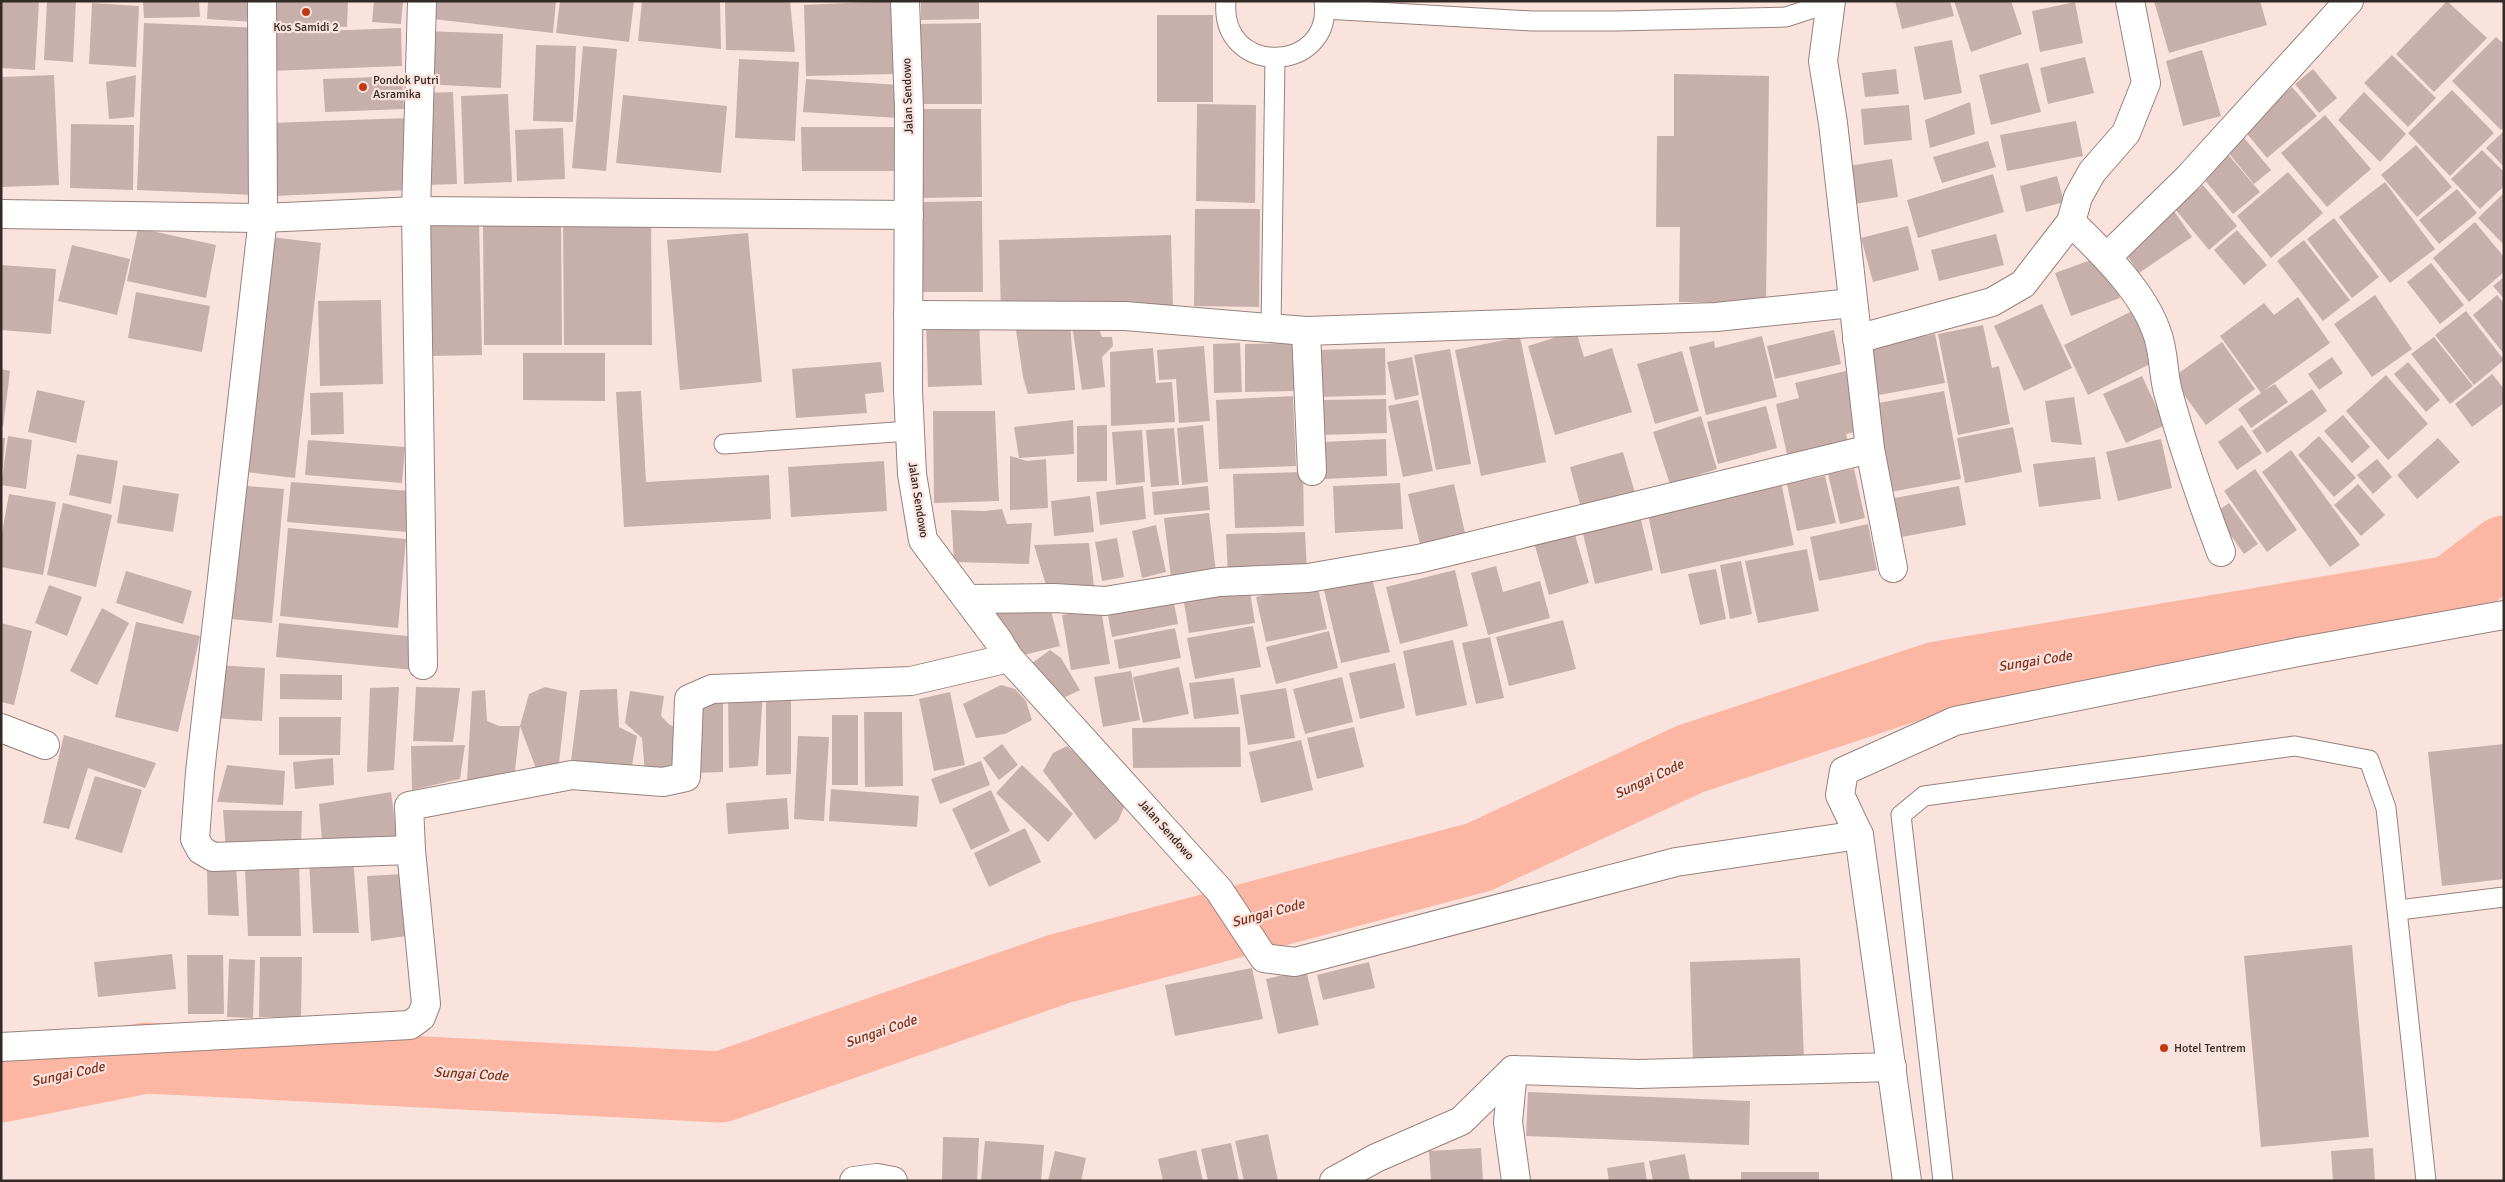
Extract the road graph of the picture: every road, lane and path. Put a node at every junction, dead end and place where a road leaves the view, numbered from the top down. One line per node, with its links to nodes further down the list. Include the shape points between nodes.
1 (262, 1): 13 (street)
2 (422, 1): 10 (street)
3 (905, 1): 12 (street, Jalan Sendowo)
4 (1226, 1): 9 (lane, via 1229,30 1240,45 1256,55)
5 (2130, 1): 14 (street, via 2146,83 2126,133 2092,172 2078,197)
6 (2349, 1): 15 (street, via 2188,178)
7 (1832, 2): 8 (lane, via 1786,17 1616,21 1532,21); 16 (street, via 1823,61)
8 (1325, 5): 9 (lane, via 1319,32 1304,50)
9 (1275, 59): 18 (lane)
10 (416, 210): 12 (street); 13 (street); 30 (street)
11 (1, 214): 13 (street)
12 (909, 216): 17 (street, Jalan Sendowo)
13 (263, 218): 34 (street, via 195,839 201,850 213,857)
14 (2070, 222): 15 (street); 20 (street, via 2023,284 1992,302)
15 (2107, 257): 25 (street, via 2138,296 2158,336 2165,380 2184,453)
16 (1852, 303): 19 (street, via 1716,317); 20 (street)
17 (908, 316): 18 (street, via 1125,316); 21 (street, Jalan Sendowo)
18 (1271, 328): 19 (street)
19 (1306, 331): 24 (street)
20 (1857, 338): 23 (street)
21 (910, 431): 22 (lane); 27 (street, Jalan Sendowo, via 912,474 923,540)
22 (724, 444)
23 (1870, 449): 26 (street); 27 (street, via 1418,560 1327,575 1219,582 1105,601)
24 (1312, 471)
25 (2221, 552)
26 (1893, 568)
27 (968, 598): 29 (street, Jalan Sendowo)
28 (2504, 615): 33 (street, via 2298,652 1955,721 1844,771 1840,796)
29 (1009, 658): 33 (street, Jalan Sendowo, via 1219,890 1264,958 1295,962 1676,862); 34 (street, via 911,681 712,690 689,699 686,777 663,782 572,774 409,806)
30 (423, 664)
31 (1, 728): 32 (street)
32 (45, 745)
33 (1860, 834): 38 (street)
34 (411, 850): 37 (street, via 426,1004 421,1017 410,1025)
35 (2504, 898): 36 (lane)
36 (2399, 910): 45 (lane, via 2386,808 2369,760 2295,746 1924,796 1901,815); 46 (lane)
37 (1, 1047)
38 (1892, 1067): 39 (street, via 1639,1074); 44 (street)
39 (1513, 1070): 42 (street, via 1461,1121 1376,1158); 43 (street, via 1508,1122)
40 (854, 1181): 41 (street, via 877,1178)
41 (893, 1181)
42 (1334, 1181)
43 (1516, 1181)
44 (1907, 1181)
45 (1943, 1181)
46 (2426, 1181)

